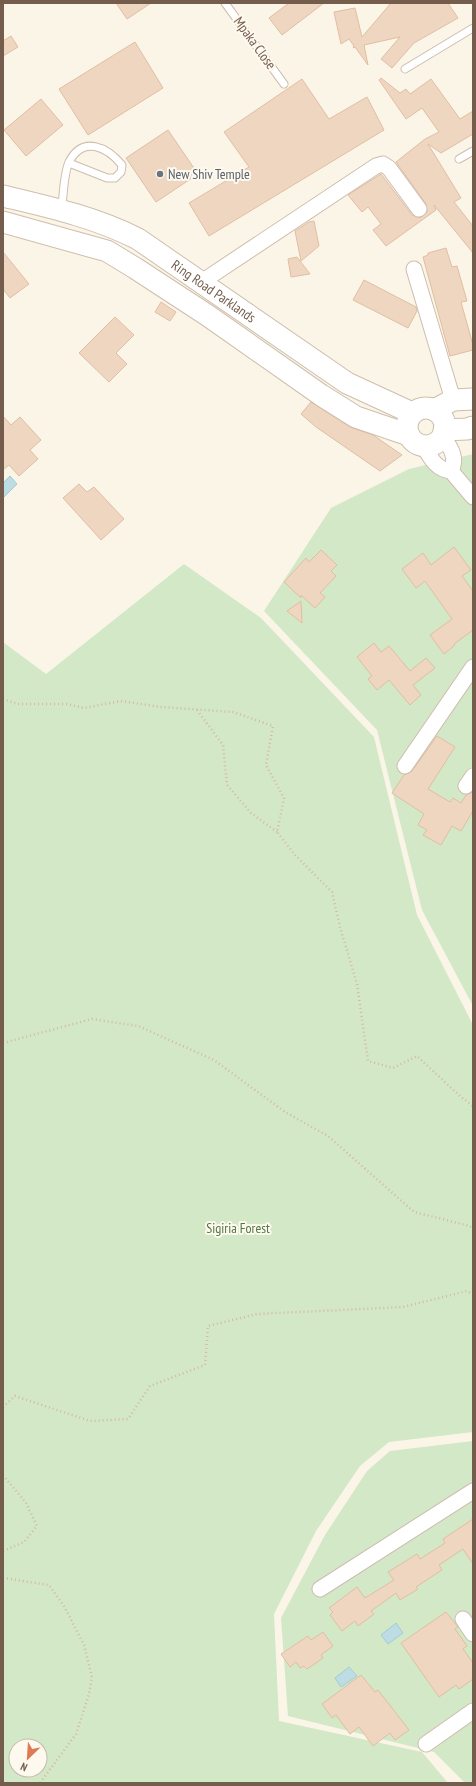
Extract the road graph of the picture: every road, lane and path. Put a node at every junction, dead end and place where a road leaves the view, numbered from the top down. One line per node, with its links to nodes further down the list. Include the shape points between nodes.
1 (225, 3): 4 (lane, Mpaka Close)
2 (473, 28): 3 (lane)
3 (404, 69)
4 (284, 84)
5 (473, 151): 6 (lane)
6 (459, 159)
7 (69, 162): 7 (lane, via 76,153 92,146 102,148 122,165 121,172 115,178 107,178); 10 (lane)
8 (3, 196): 10 (street, Ring Road Parklands)
9 (418, 209): 13 (street, via 389,168 383,164 376,166)
10 (61, 210): 13 (street, Ring Road Parklands, via 119,229 138,239)
11 (6, 226): 15 (street, Ring Road Parklands, via 107,251)
12 (414, 269): 16 (street)
13 (200, 283): 14 (street, Ring Road Parklands)
14 (219, 296): 15 (street); 18 (street, Ring Road Parklands, via 347,383)
15 (207, 315): 21 (street, Ring Road Parklands, via 356,417)
16 (463, 400): 17 (street)
17 (434, 410): 18 (street, via 423,408); 20 (street, via 442,418)
18 (412, 413): 21 (street, via 407,424)
19 (473, 427): 20 (street)
20 (443, 432): 21 (street, via 434,444); 22 (street, via 454,455)
21 (416, 440): 22 (street, via 436,465)
22 (451, 471): 23 (street)
23 (473, 496)
24 (473, 667): 27 (street)
25 (3, 699): 26 (path, via 17,704 67,704 84,708 121,701)
26 (197, 709): 28 (path, via 223,745 228,786 251,813); 28 (path, via 233,712 273,726 266,765 284,798)
27 (405, 766)
28 (277, 832): 30 (path, via 295,855 332,892 357,984 368,1061 393,1068 417,1056 461,1098)
29 (3, 1043): 31 (path, via 92,1019 138,1026 214,1060 285,1112 328,1136 414,1212)
30 (473, 1106)
31 (473, 1228)
32 (473, 1294): 33 (path, via 467,1291 403,1307 257,1314 208,1326 205,1365 150,1386 128,1419 90,1421 15,1396)
33 (3, 1407)
34 (3, 1475): 36 (path, via 26,1503 37,1526 24,1542)
35 (473, 1491): 38 (street)
36 (3, 1551)
37 (3, 1578): 43 (path, via 48,1585 64,1606 84,1645 92,1677 76,1734)
38 (320, 1589)
39 (463, 1619): 40 (street)
40 (473, 1634)
41 (473, 1712): 42 (street)
42 (426, 1744)
43 (40, 1783)

